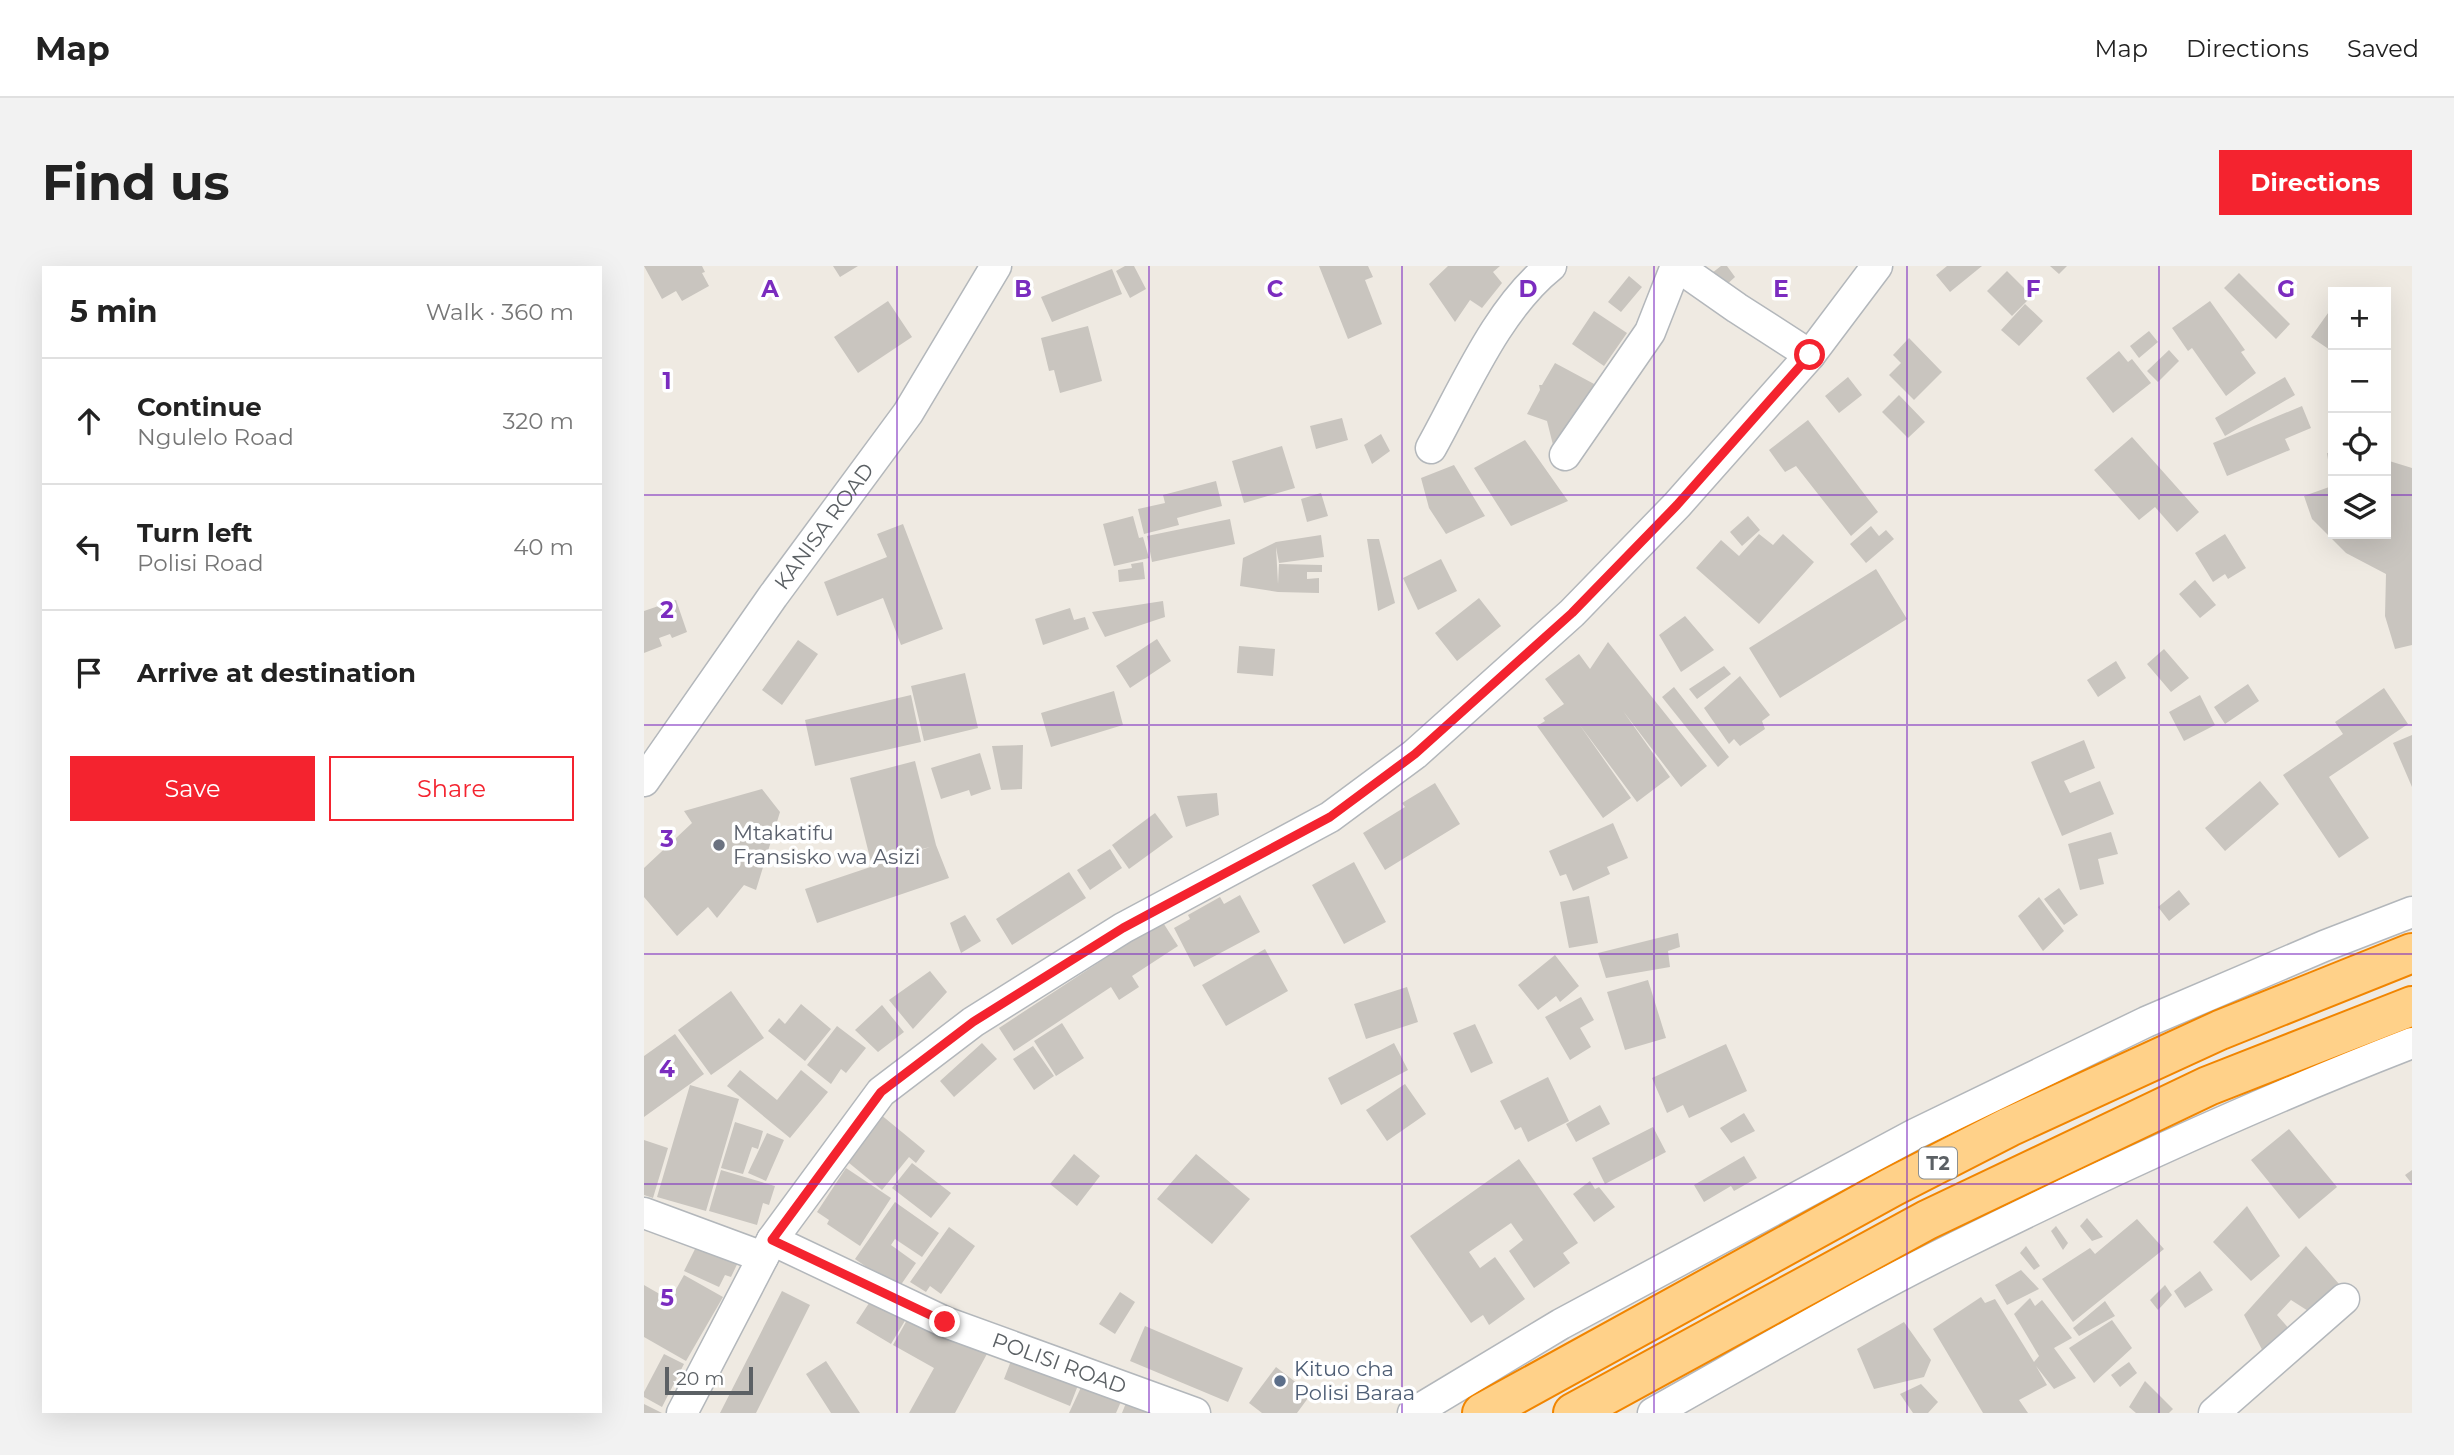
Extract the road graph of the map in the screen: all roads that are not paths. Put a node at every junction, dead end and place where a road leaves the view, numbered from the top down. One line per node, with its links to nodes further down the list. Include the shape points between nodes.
1 (996, 266): 8 (street, KANISA ROAD, via 908,413)
2 (1550, 266): 6 (street, via 1499,325)
3 (1676, 266): 5 (street); 7 (street, via 1650,332)
4 (1877, 266): 5 (street)
5 (1810, 355): 14 (street, via 1677,505 1572,613 1415,754 1330,817 1123,928 973,1022 881,1092)
6 (1431, 448)
7 (1565, 455)
8 (644, 781)
9 (2412, 912): 18 (street, via 2146,1022 1915,1134 1561,1324)
10 (2412, 953): 19 (highway, T2, via 2220,1030 2009,1127 1892,1186)
11 (2412, 1006): 20 (highway, T2, via 2208,1086 1927,1220)
12 (2412, 1043): 21 (street, via 2166,1147 1954,1248)
13 (644, 1213): 14 (street, POLISI ROAD)
14 (768, 1248): 16 (street); 17 (street, POLISI ROAD, via 945,1322)
15 (2344, 1299): 22 (street)
16 (682, 1413)
17 (1195, 1413)
18 (1413, 1413)
19 (1482, 1413)
20 (1573, 1413)
21 (1653, 1413)
22 (2214, 1413)

